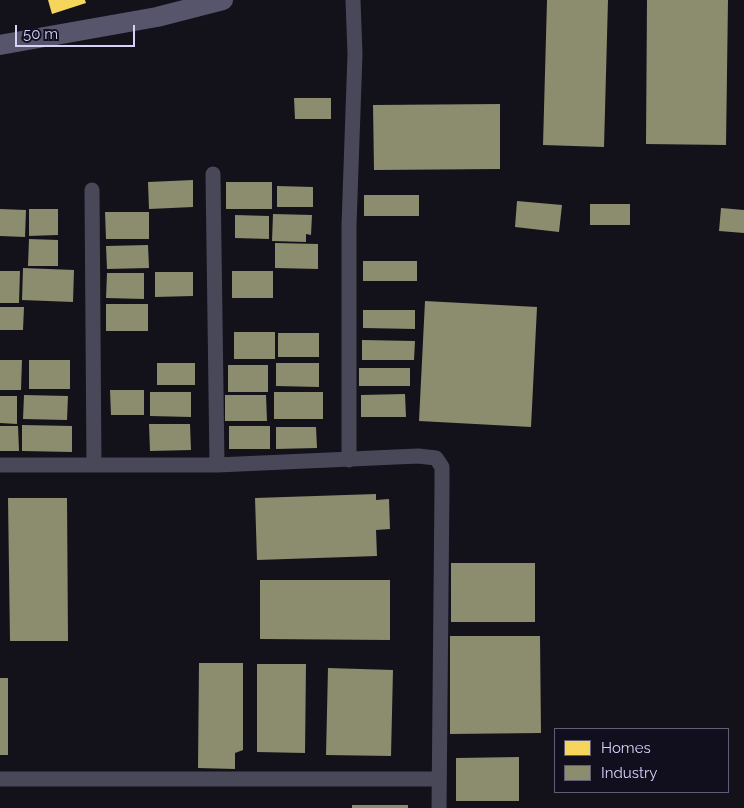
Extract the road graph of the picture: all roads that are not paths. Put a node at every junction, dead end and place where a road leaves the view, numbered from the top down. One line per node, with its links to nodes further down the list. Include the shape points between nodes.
1 (223, 0): 3 (street, via 157,17)
2 (353, 0): 6 (street)
3 (0, 45)
4 (213, 174): 9 (street)
5 (92, 190): 8 (street)
6 (349, 460): 9 (street); 11 (street, via 430,456 436,458 442,467)
7 (0, 465): 8 (street)
8 (94, 465): 9 (street)
9 (217, 465)
10 (0, 779): 11 (street)
11 (439, 779): 12 (street)
12 (439, 808)

